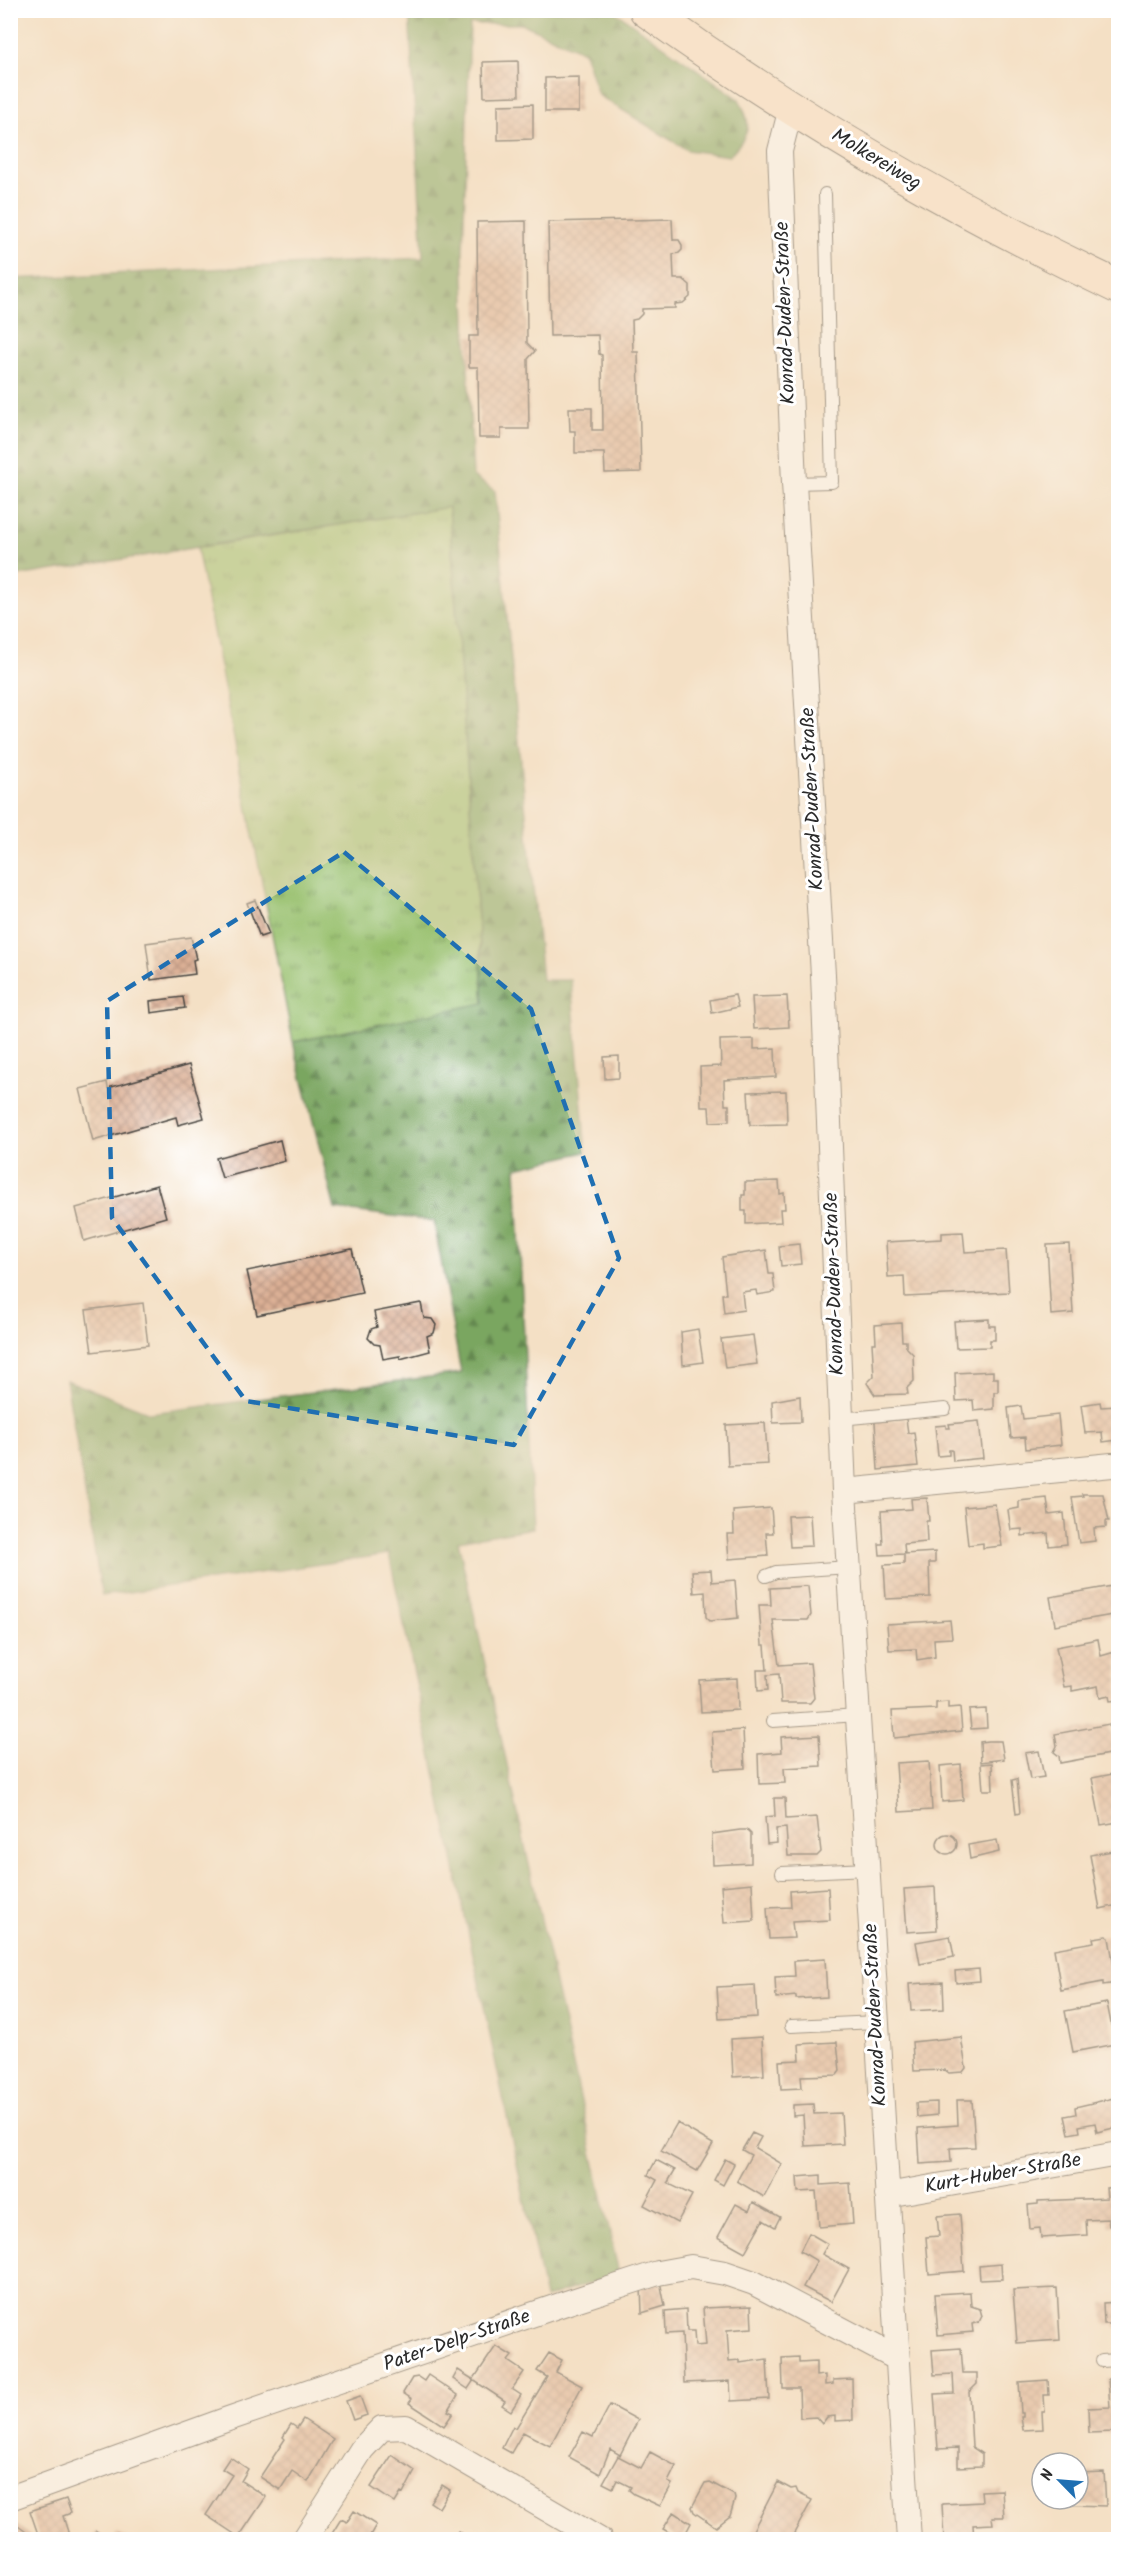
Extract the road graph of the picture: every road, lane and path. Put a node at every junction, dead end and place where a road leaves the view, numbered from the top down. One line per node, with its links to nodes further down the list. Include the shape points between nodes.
1 (646, 10): 2 (main road, Molkereiweg)
2 (791, 108): 4 (main road, Molkereiweg, via 936,196); 5 (street, Konrad-Duden-Straße, via 780,151)
3 (825, 194): 5 (lane, via 832,482)
4 (1119, 287)
5 (794, 483): 7 (street, Konrad-Duden-Straße, via 823,975)
6 (945, 1409): 7 (lane)
7 (840, 1419): 9 (street, Konrad-Duden-Straße)
8 (1112, 1465): 9 (street)
9 (844, 1491): 10 (street, Konrad-Duden-Straße)
10 (849, 1567): 11 (lane); 12 (street, Konrad-Duden-Straße)
11 (766, 1576)
12 (857, 1715): 13 (lane); 14 (street, Konrad-Duden-Straße)
13 (772, 1721)
14 (867, 1869): 15 (lane); 16 (street, Konrad-Duden-Straße)
15 (782, 1873)
16 (876, 2022): 17 (lane); 19 (street, Konrad-Duden-Straße)
17 (791, 2026)
18 (1119, 2154): 19 (street, Kurt-Huber-Straße)
19 (887, 2195): 20 (street, Konrad-Duden-Straße)
20 (898, 2359): 23 (street, Pater-Delp-Straße, via 754,2283 691,2267 658,2273 566,2303); 26 (street, Konrad-Duden-Straße)
21 (1119, 2360): 22 (lane)
22 (1102, 2361)
23 (10, 2498)
24 (304, 2540): 25 (street, via 362,2449 382,2428 406,2427)
25 (600, 2540)
26 (909, 2540)

